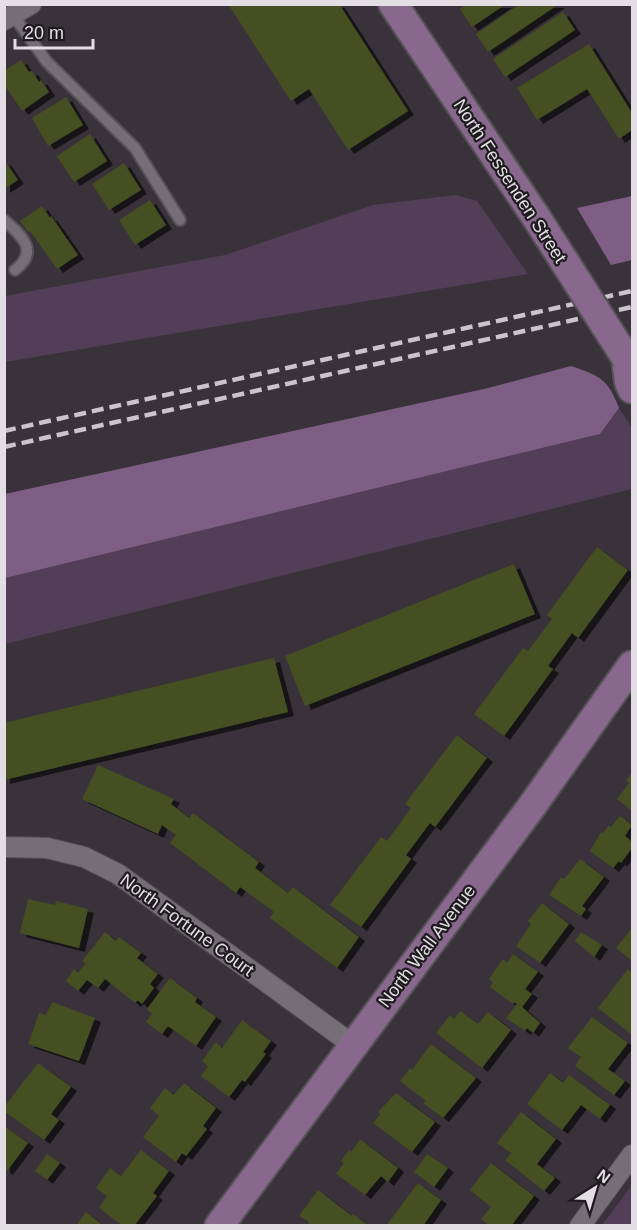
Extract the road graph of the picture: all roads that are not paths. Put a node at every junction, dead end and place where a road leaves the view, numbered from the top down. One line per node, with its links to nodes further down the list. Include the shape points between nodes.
1 (31, 4): 3 (street)
2 (393, 4): 7 (street, North Fessenden Street, bridge)
3 (9, 18): 5 (lane, via 47,62 135,148)
4 (4, 220): 6 (lane, via 21,235 27,247 24,261)
5 (180, 220)
6 (15, 270)
7 (629, 360): 8 (street, North Fessenden Street, via 629,382)
8 (633, 389)
9 (633, 665): 11 (street, North Wall Avenue)
10 (4, 847): 11 (street, North Fortune Court, via 47,848 84,857 118,874)
11 (353, 1045): 13 (street, North Wall Avenue)
12 (633, 1155): 14 (street)
13 (221, 1225)
14 (580, 1226)

